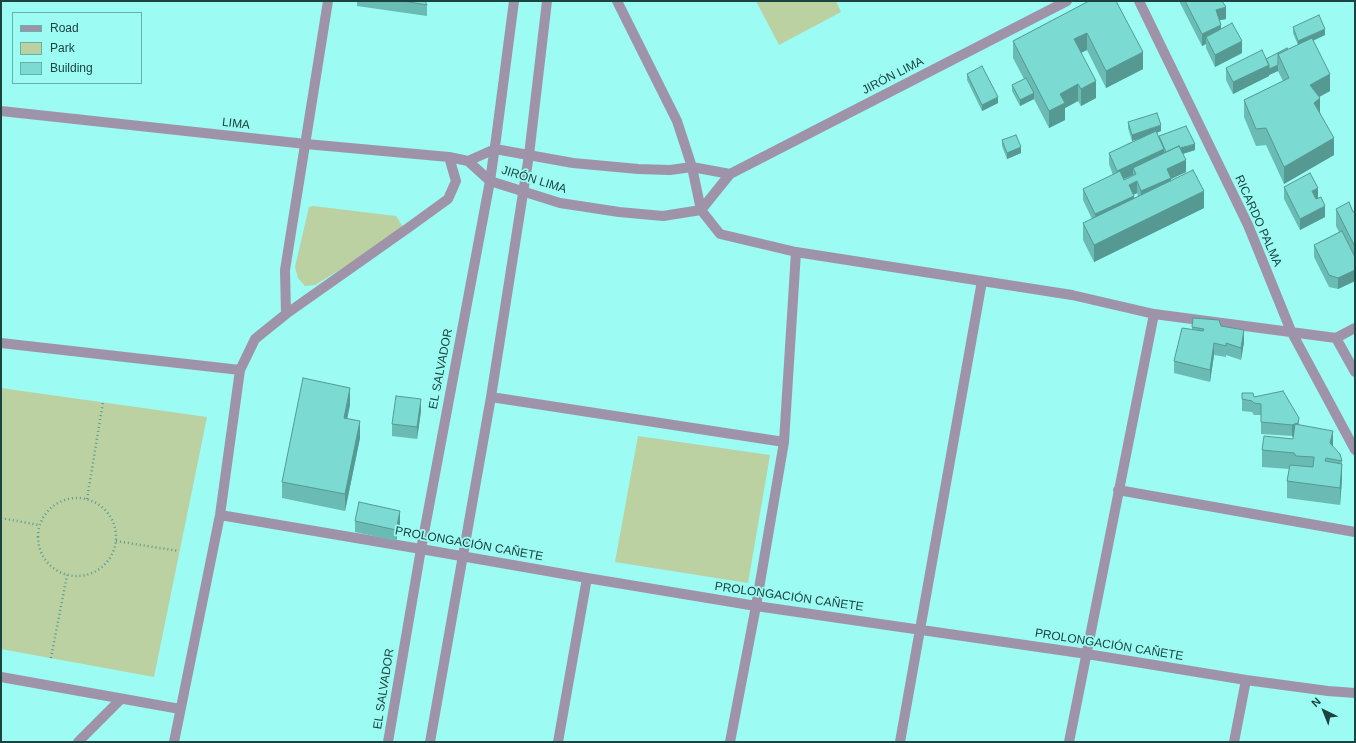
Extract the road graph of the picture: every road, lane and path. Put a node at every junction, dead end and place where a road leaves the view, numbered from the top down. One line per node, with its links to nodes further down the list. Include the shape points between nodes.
1 (328, 1): 8 (street)
2 (514, 1): 9 (street, EL SALVADOR)
3 (547, 1): 10 (street)
4 (617, 1): 13 (street, via 677,121)
5 (1067, 1): 14 (street, JIRÓN LIMA)
6 (1139, 1): 23 (street, RICARDO PALMA, via 1248,224)
7 (1, 111): 8 (street, LIMA)
8 (306, 144): 11 (street, LIMA); 20 (street, via 285,270)
9 (495, 149): 10 (street, JIRÓN LIMA); 12 (street, JIRÓN LIMA); 15 (street, EL SALVADOR)
10 (529, 155): 13 (street, JIRÓN LIMA, via 574,163 638,169 670,170); 16 (street)
11 (449, 157): 12 (street, LIMA); 20 (street, via 456,181 448,199)
12 (468, 161): 15 (street, JIRÓN LIMA)
13 (692, 167): 14 (street, JIRÓN LIMA); 17 (street)
14 (730, 174): 17 (street, JIRÓN LIMA)
15 (490, 181): 16 (street, JIRÓN LIMA); 39 (street, EL SALVADOR)
16 (523, 191): 17 (street, JIRÓN LIMA, via 560,203 619,212 663,216); 28 (street)
17 (701, 210): 18 (street, via 720,234)
18 (796, 252): 19 (street); 30 (street)
19 (982, 281): 21 (street, via 1072,295); 45 (street)
20 (286, 314): 26 (street, via 255,339)
21 (1154, 314): 23 (street); 32 (street)
22 (1355, 328): 24 (street)
23 (1291, 331): 24 (street); 31 (street, RICARDO PALMA)
24 (1336, 338): 27 (street)
25 (1, 343): 26 (street)
26 (240, 370): 34 (street)
27 (1355, 372)
28 (491, 397): 30 (street); 41 (street)
29 (103, 402): 33 (path)
30 (784, 442): 44 (street)
31 (1355, 450)
32 (1118, 490): 37 (street); 46 (street)
33 (87, 499): 36 (path, via 64,500 53,506 45,514); 38 (path, via 97,503 109,514 116,530)
34 (220, 515): 39 (street, PROLONGACIÓN CAÑETE); 52 (street)
35 (1, 518): 36 (path)
36 (40, 525): 42 (path, via 40,550 55,570)
37 (1355, 532)
38 (116, 541): 40 (path); 42 (path, via 112,554 104,565 80,576)
39 (421, 549): 41 (street, PROLONGACIÓN CAÑETE); 55 (street, EL SALVADOR)
40 (179, 551)
41 (463, 556): 43 (street, PROLONGACIÓN CAÑETE); 56 (street)
42 (67, 575): 47 (path)
43 (587, 578): 44 (street, PROLONGACIÓN CAÑETE); 57 (street)
44 (756, 606): 45 (street, PROLONGACIÓN CAÑETE); 58 (street)
45 (919, 629): 46 (street, PROLONGACIÓN CAÑETE); 59 (street)
46 (1087, 654): 49 (street, PROLONGACIÓN CAÑETE); 60 (street)
47 (51, 658)
48 (1, 678): 51 (street)
49 (1246, 680): 50 (street, PROLONGACIÓN CAÑETE); 61 (street)
50 (1355, 693)
51 (121, 699): 52 (street); 53 (street)
52 (180, 709): 54 (street)
53 (78, 742)
54 (174, 742)
55 (388, 742)
56 (430, 742)
57 (558, 742)
58 (730, 742)
59 (900, 742)
60 (1069, 742)
61 (1234, 742)

